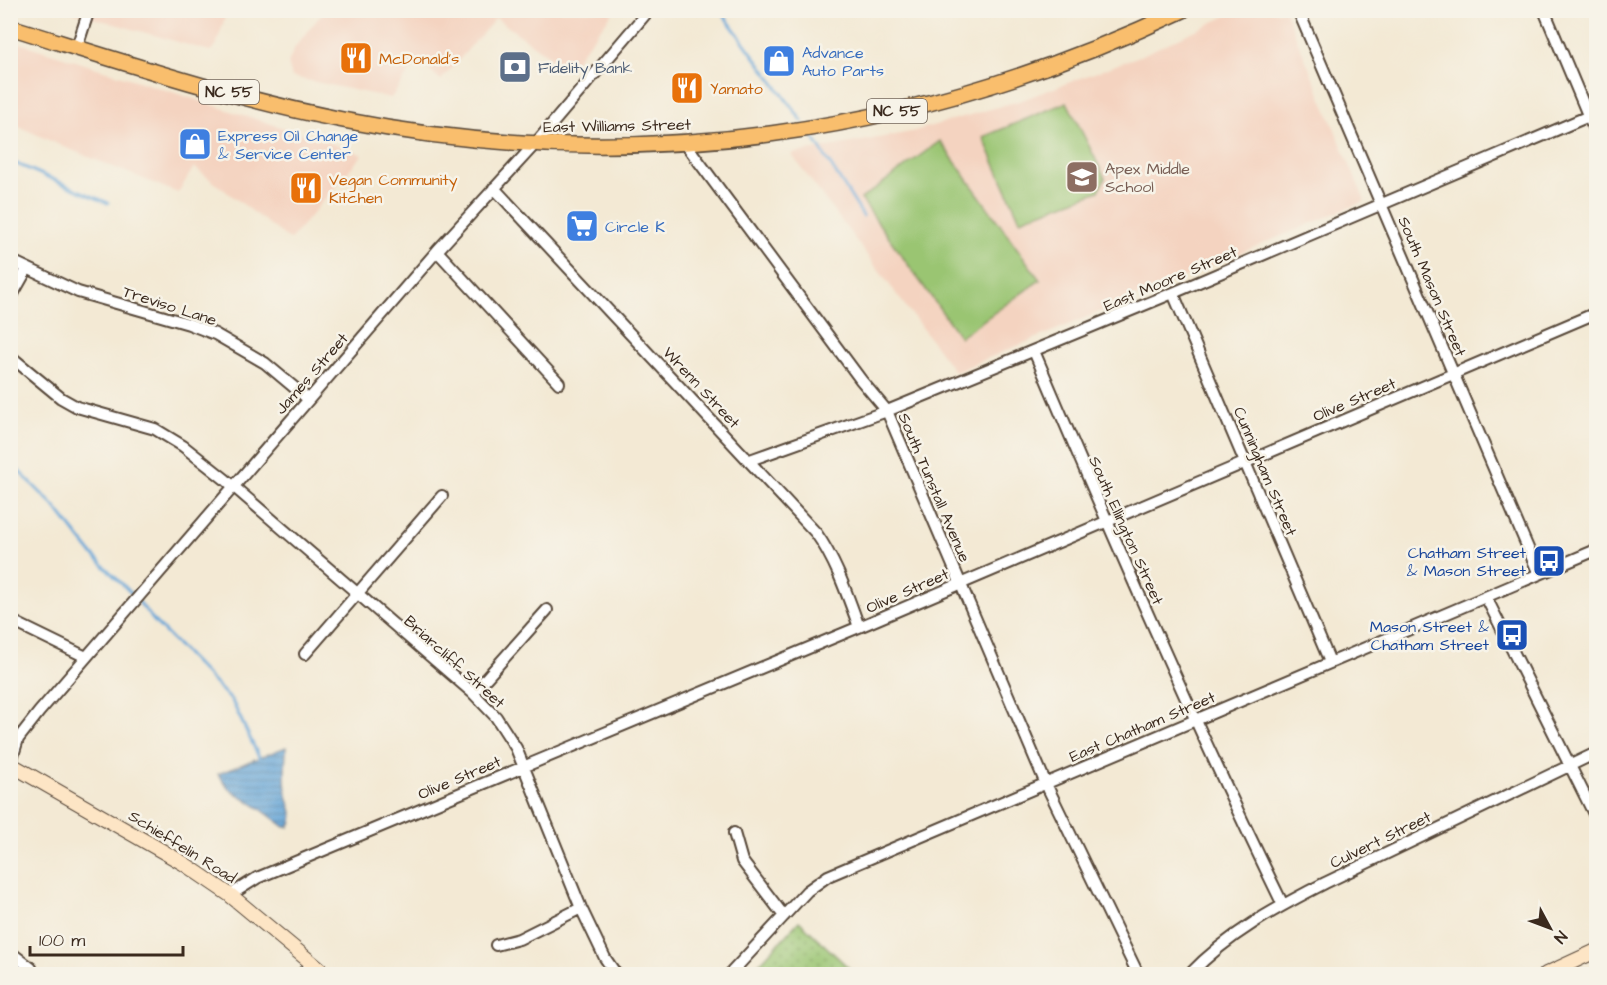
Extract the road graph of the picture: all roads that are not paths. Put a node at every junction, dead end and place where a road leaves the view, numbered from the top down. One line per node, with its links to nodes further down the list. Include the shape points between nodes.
1 (89, 10): 7 (street)
2 (650, 10): 11 (street, James Street)
3 (1183, 10): 10 (main road, East Williams Street / NC 55, via 1065,61 936,102 812,128)
4 (1298, 10): 13 (street, South Mason Street)
5 (1545, 10): 8 (street)
6 (10, 27): 7 (main road, East Williams Street / NC 55)
7 (77, 47): 11 (main road, East Williams Street / NC 55, via 305,112 413,132)
8 (1593, 115): 9 (street); 13 (street, East Moore Street)
9 (1596, 134)
10 (685, 143): 11 (main road, East Williams Street / NC 55); 25 (street, South Tunstall Avenue)
11 (535, 144): 12 (street, James Street)
12 (494, 188): 14 (street, James Street); 26 (street, Wrenn Street)
13 (1382, 205): 17 (street, East Moore Street); 22 (street, South Mason Street)
14 (437, 251): 23 (street); 24 (street, James Street)
15 (10, 260): 16 (street, Treviso Lane)
16 (27, 269): 18 (street); 24 (street, Treviso Lane, via 78,292 215,334 265,363)
17 (1173, 293): 20 (street, East Moore Street); 27 (street, Cunningham Street)
18 (10, 299)
19 (1596, 313): 22 (street, Olive Street)
20 (1034, 351): 25 (street, East Moore Street); 30 (street, South Ellington Street)
21 (10, 356): 28 (street, Briarcliff Street, via 77,407 169,436)
22 (1454, 373): 27 (street, Olive Street); 32 (street, South Mason Street)
23 (559, 383)
24 (308, 399): 28 (street, James Street)
25 (887, 411): 26 (street, East Moore Street); 33 (street, South Tunstall Avenue)
26 (750, 460): 38 (street, Wrenn Street, via 828,549)
27 (1246, 461): 30 (street, Olive Street); 41 (street, Cunningham Street)
28 (234, 487): 34 (street, Briarcliff Street); 40 (street, James Street)
29 (442, 496): 34 (street)
30 (1106, 521): 33 (street, Olive Street); 43 (street, South Ellington Street)
31 (1596, 550): 32 (street, East Chatham Street)
32 (1539, 574): 35 (street, East Chatham Street)
33 (960, 583): 38 (street, Olive Street); 48 (street, South Tunstall Avenue)
34 (357, 594): 39 (street); 42 (street, Briarcliff Street)
35 (1486, 597): 41 (street, East Chatham Street); 46 (street)
36 (547, 610): 42 (street)
37 (10, 620): 40 (street)
38 (859, 627): 47 (street, Olive Street)
39 (305, 654)
40 (86, 657): 45 (street, James Street, via 18,739)
41 (1330, 662): 43 (street, East Chatham Street)
42 (473, 693): 47 (street, Briarcliff Street, via 496,717)
43 (1194, 720): 48 (street, East Chatham Street); 52 (street, South Ellington Street)
44 (1596, 753): 46 (street, Culvert Street)
45 (11, 764): 51 (street, Schieffelin Road, via 156,846)
46 (1570, 765): 49 (street); 52 (street, Culvert Street)
47 (525, 766): 51 (street, Olive Street, via 257,878); 53 (street, Briarcliff Street)
48 (1046, 784): 54 (street, East Chatham Street, via 828,876 807,891); 63 (street, South Tunstall Avenue)
49 (1596, 818)
50 (734, 833): 54 (street, via 742,861)
51 (230, 895): 59 (street, Schieffelin Road)
52 (1283, 904): 64 (street, Culvert Street, via 1223,943)
53 (581, 908): 55 (street, via 519,939); 61 (street, Briarcliff Street)
54 (784, 916): 62 (street, East Chatham Street)
55 (496, 945)
56 (1596, 951): 65 (street)
57 (10, 952): 58 (street)
58 (31, 968)
59 (307, 969): 60 (street, Schieffelin Road)
60 (325, 975)
61 (616, 975)
62 (730, 975)
63 (1138, 975)
64 (1190, 975)
65 (1546, 975)

